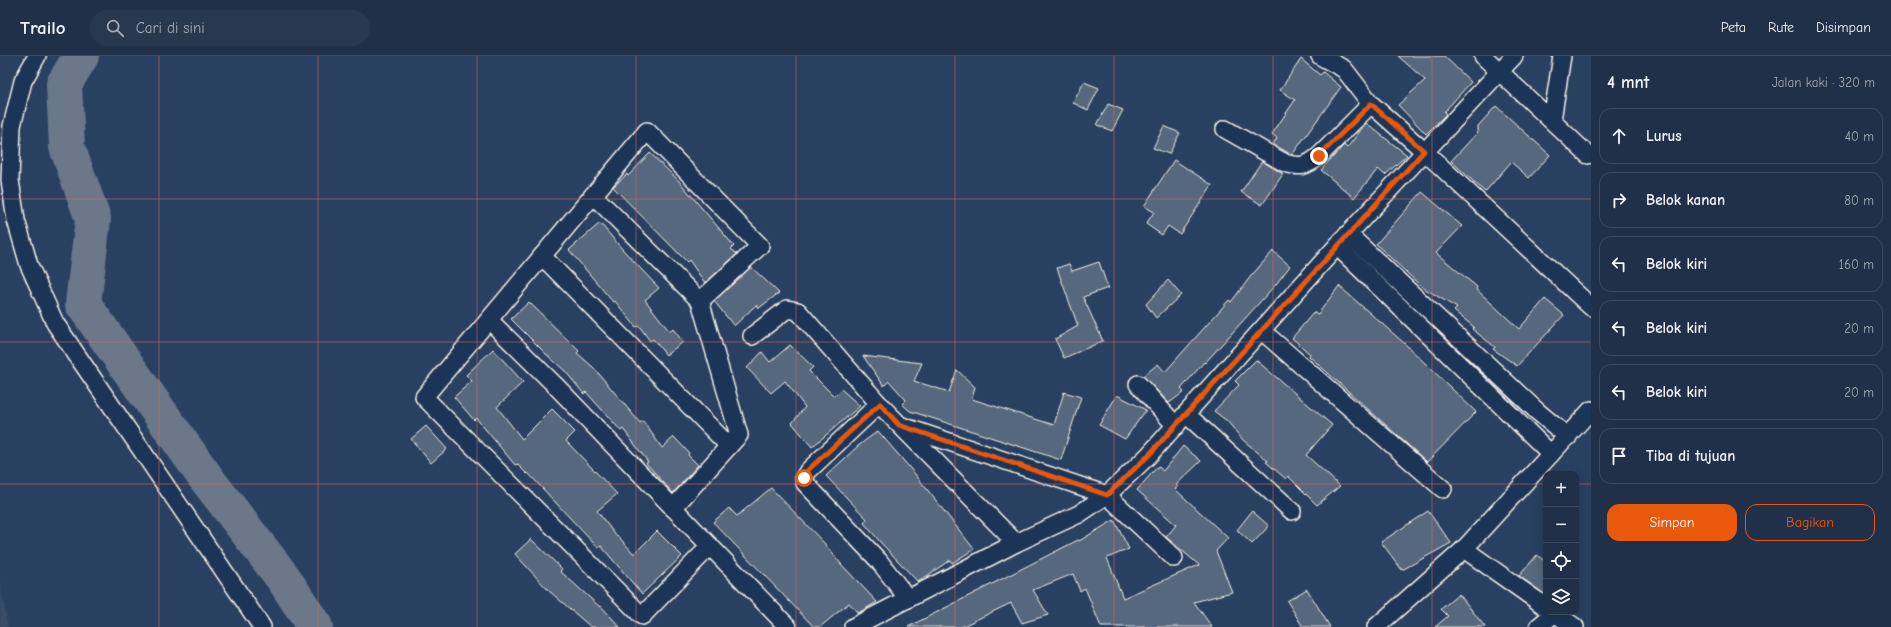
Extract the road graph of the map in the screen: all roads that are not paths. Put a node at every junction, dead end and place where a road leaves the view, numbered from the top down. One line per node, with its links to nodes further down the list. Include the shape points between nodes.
1 (37, 56): 40 (street, via 23,81 12,126 10,180 16,220 29,265 55,323)
2 (1320, 56): 7 (street, via 1344,69)
3 (1483, 56): 6 (street)
4 (1514, 56): 6 (street)
5 (1562, 56): 8 (street)
6 (1500, 71): 8 (street); 10 (street)
7 (1371, 104): 9 (street, via 1319,156 1303,167 1285,163); 10 (street)
8 (1552, 120): 11 (street)
9 (1225, 129)
10 (1424, 151): 13 (street); 16 (street)
11 (1588, 155)
12 (593, 195): 14 (street); 15 (street); 15 (street, via 647,131 760,246)
13 (1343, 240): 18 (street); 25 (street); 27 (street)
14 (542, 256): 17 (street); 26 (street)
15 (700, 301): 26 (street, via 739,436)
16 (1591, 307)
17 (489, 320): 30 (street); 33 (street, via 424,397 642,616)
18 (1262, 331): 23 (street); 28 (street)
19 (752, 336): 21 (street, via 785,310 798,311)
20 (1138, 384): 23 (street)
21 (880, 404): 24 (street); 36 (street, via 808,470 804,483 879,561)
22 (1591, 410): 25 (street)
23 (1181, 420): 29 (street); 31 (street)
24 (899, 425): 29 (street); 32 (street)
25 (1568, 437): 27 (street)
26 (729, 446): 30 (street)
27 (1551, 454): 34 (street)
28 (1443, 489)
29 (1107, 495): 32 (street, via 1079,514); 35 (street)
30 (673, 508): 33 (street)
31 (1292, 511)
32 (1016, 543): 36 (street)
33 (710, 546): 41 (street)
34 (1464, 549): 37 (street); 43 (street)
35 (1174, 558)
36 (908, 599): 42 (street)
37 (1543, 605)
38 (1548, 615): 44 (street)
39 (1557, 615): 45 (street)
40 (262, 627)
41 (788, 627)
42 (853, 627)
43 (1376, 627)
44 (1538, 627)
45 (1576, 627)

